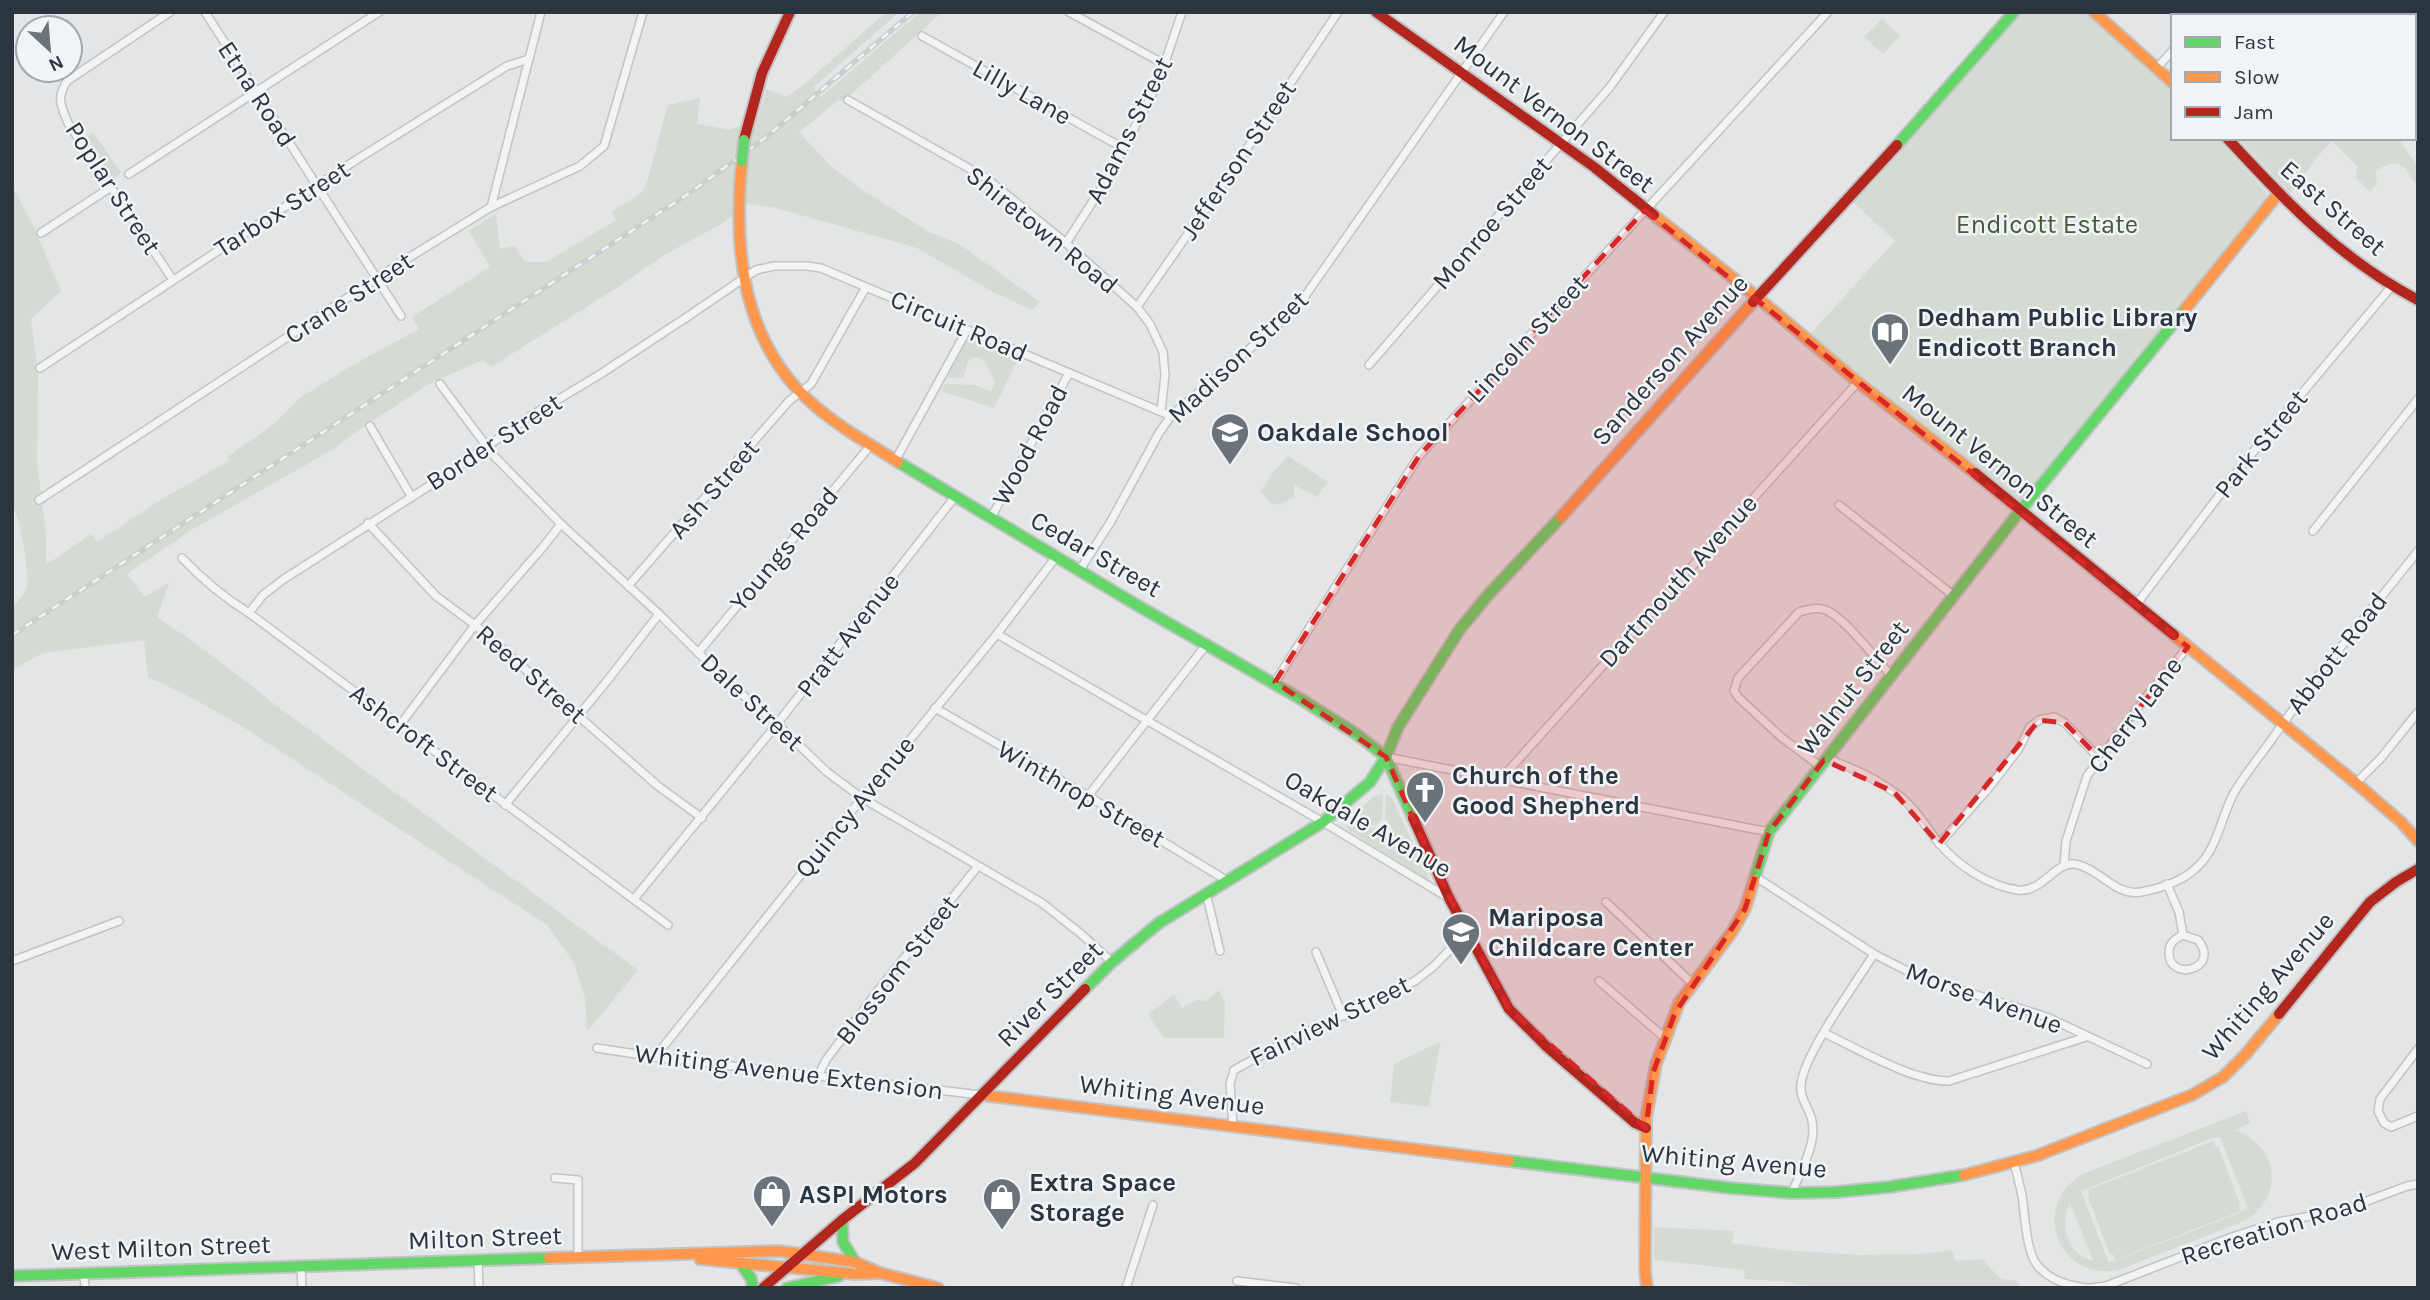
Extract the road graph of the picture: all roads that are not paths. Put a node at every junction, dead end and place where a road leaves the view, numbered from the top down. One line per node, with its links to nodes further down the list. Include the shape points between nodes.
1 (170, 12): 30 (street, Poplar Street, via 67,81 60,93 68,123)
2 (205, 12): 23 (street, Etna Road)
3 (379, 12): 23 (street)
4 (541, 12): 18 (street)
5 (643, 12): 32 (street, Crane Street, via 604,146 580,166)
6 (1069, 12): 19 (street)
7 (1182, 12): 19 (street, Adams Street)
8 (1338, 12): 43 (street, Jefferson Street)
9 (1376, 12): 21 (street, Mount Vernon Street)
10 (1504, 12): 21 (street, Madison Street)
11 (1664, 12): 26 (street, Monroe Street)
12 (1828, 12): 33 (street, Lincoln Street)
13 (2014, 12): 41 (street, Sanderson Avenue)
14 (786, 13): 36 (street, Cedar Street, bridge, via 762,73 744,140 738,219)
15 (2099, 14): 20 (street)
16 (922, 36): 27 (street, Lilly Lane)
17 (2171, 52): 20 (street)
18 (529, 59): 29 (street, Tarbox Street, via 507,66); 32 (street)
19 (1166, 65): 27 (street, Adams Street)
20 (2157, 68): 22 (street)
21 (1461, 72): 26 (street, Mount Vernon Street); 54 (street, Madison Street, via 1303,299)
22 (2171, 81)
23 (255, 92): 28 (street); 29 (street, Etna Road)
24 (848, 100): 35 (street, Shiretown Road, via 986,178)
25 (2229, 140): 31 (street, East Street)
26 (1563, 143): 33 (street, Mount Vernon Street); 46 (street, Monroe Street)
27 (1123, 148): 35 (street, Adams Street)
28 (129, 174)
29 (319, 186): 37 (street, Etna Road); 38 (street, Tarbox Street)
30 (111, 187): 34 (street); 38 (street, Poplar Street)
31 (2278, 194): 40 (street, East Street, via 2340,252); 63 (street, Walnut Street)
32 (491, 207): 37 (street, Crane Street)
33 (1645, 210): 41 (street, Mount Vernon Street); 83 (street, Lincoln Street, via 1419,456)
34 (41, 233)
35 (1066, 243): 43 (street, Shiretown Road)
36 (744, 277): 39 (street, Circuit Road, via 774,266 807,265); 51 (street, Cedar Street, via 762,339); 56 (street, Border Street)
37 (377, 279): 44 (street, Etna Road); 61 (street, Crane Street)
38 (173, 280): 47 (street, Tarbox Street)
39 (866, 287): 45 (street, Circuit Road); 51 (street, Ash Street)
40 (2391, 287): 42 (street, East Street); 74 (street, Park Street, via 2243,464)
41 (1756, 297): 49 (street, Mount Vernon Street); 91 (street, Sanderson Avenue, via 1460,629 1398,727)
42 (2418, 300)
43 (1137, 307): 53 (street, Shiretown Road, via 1163,352)
44 (401, 316)
45 (967, 330): 48 (street, Circuit Road); 58 (street)
46 (1369, 365)
47 (40, 368)
48 (1069, 373): 53 (street, Circuit Road); 64 (street, Wood Road)
49 (1858, 382): 63 (street, Mount Vernon Street); 94 (street, Dartmouth Avenue)
50 (440, 384): 56 (street, Dale Street)
51 (801, 394): 57 (street, Cedar Street); 72 (street, Ash Street, via 789,401)
52 (2418, 399): 67 (street)
53 (1161, 411): 54 (street, Circuit Road)
54 (1171, 416): 71 (street, Madison Street)
55 (370, 426): 59 (street)
56 (486, 446): 59 (street, Border Street); 66 (street, Dale Street)
57 (870, 446): 58 (street, Cedar Street); 81 (street, Youngs Road)
58 (895, 461): 60 (street, Cedar Street)
59 (411, 496): 65 (street, Border Street)
60 (954, 498): 64 (street, Cedar Street); 89 (street, Pratt Avenue)
61 (39, 500)
62 (1839, 505): 73 (street)
63 (2020, 511): 73 (street, Walnut Street); 74 (street, Mount Vernon Street)
64 (991, 518): 69 (street, Cedar Street)
65 (368, 523): 75 (street, Border Street, via 284,579); 77 (street, Reed Street, via 436,596)
66 (561, 524): 72 (street, Dale Street); 77 (street)
67 (2313, 531)
68 (2418, 551): 88 (street, Abbott Road)
69 (1055, 557): 71 (street, Cedar Street); 78 (street, Quincy Avenue)
70 (182, 558): 75 (street, Ashcroft Street, via 205,582)
71 (1079, 571): 79 (street, Cedar Street)
72 (628, 586): 76 (street, Dale Street)
73 (1954, 596): 82 (street, Walnut Street)
74 (2136, 605): 80 (street, Mount Vernon Street)
75 (249, 613): 90 (street, Ashcroft Street)
76 (659, 614): 81 (street, Dale Street); 86 (street)
77 (475, 625): 86 (street, Reed Street); 90 (street)
78 (997, 634): 84 (street, Quincy Avenue); 87 (street, Oakdale Avenue)
79 (1206, 645): 83 (street, Cedar Street); 87 (street)
80 (2188, 647): 88 (street, Mount Vernon Street); 92 (street, Cherry Lane)
81 (698, 653): 89 (street, Dale Street)
82 (1891, 676): 93 (street, Walnut Street); 93 (street, via 1830,611 1812,608 1799,612 1738,678 1734,691 1739,698 1781,737)
83 (1275, 682): 91 (street, Cedar Street)
84 (935, 708): 96 (street, Winthrop Street); 97 (street, Quincy Avenue)
85 (2418, 712): 95 (street)
86 (578, 715): 98 (street); 99 (street, Reed Street)
87 (1147, 721): 96 (street); 100 (street, Oakdale Avenue)
88 (2283, 723): 95 (street, Mount Vernon Street); 109 (street, Abbott Road, via 2234,792 2203,861 2186,877)
89 (777, 724): 97 (street, Dale Street); 99 (street, Pratt Avenue)
90 (400, 725): 98 (street, Ashcroft Street)
91 (1386, 757): 94 (street, Cedar Street); 100 (street, River Street, via 1370,782); 111 (street)
92 (2099, 758): 103 (street, via 2065,723 2054,717 2039,720); 105 (street, Cherry Lane, via 2080,795 2066,841)
93 (1823, 761): 101 (street, Walnut Street); 103 (street, via 1902,798)
94 (1500, 780): 101 (street, Cedar Street)
95 (2356, 783): 102 (street, Mount Vernon Street)
96 (1088, 796): 108 (street, Winthrop Street)
97 (862, 798): 104 (street, Dale Street); 131 (street, Quincy Avenue)
98 (505, 805): 112 (street, Ashcroft Street)
99 (702, 818): 112 (street, Pratt Avenue)
100 (1323, 822): 108 (street, River Street); 111 (street, Oakdale Avenue)
101 (1769, 832): 107 (street, Walnut Street)
102 (2418, 841)
103 (1939, 844): 105 (street, via 1986,879 2020,890 2044,882)
104 (978, 866): 122 (street, Dale Street, via 1042,903); 133 (street, Blossom Street)
105 (2064, 866): 109 (street, Abbott Road, via 2074,864 2137,893)
106 (2418, 869): 138 (street, Whiting Avenue, via 2382,891 2360,914 2257,1042 2223,1077 2182,1100)
107 (1756, 877): 120 (street, Morse Avenue); 124 (street, Walnut Street, via 1732,932)
108 (1226, 880): 110 (street, River Street)
109 (2167, 884): 117 (street)
110 (1206, 893): 118 (street); 122 (street, River Street, via 1159,923)
111 (1449, 898): 116 (street, Oakdale Avenue)
112 (634, 899): 115 (street, Ashcroft Street)
113 (1606, 902): 124 (street)
114 (119, 921): 121 (street)
115 (668, 925)
116 (1466, 933): 125 (street, Fairview Street, via 1421,977); 137 (street, Oakdale Avenue, via 1509,1009 1547,1047)
117 (2183, 935): 117 (street, via 2198,940 2204,949 2202,961 2189,970 2173,964 2169,953 2172,942)
118 (1220, 951)
119 (1316, 952): 125 (street)
120 (1874, 954): 126 (street); 127 (street, Morse Avenue, via 1919,977 2047,1017)
121 (12, 961)
122 (1112, 962): 134 (street, River Street)
123 (1599, 981): 128 (street)
124 (1693, 984): 128 (street, Walnut Street)
125 (1343, 1016): 136 (street, Fairview Street, via 1234,1070 1230,1084)
126 (1824, 1033): 127 (street, via 1936,1081 1949,1081); 142 (street, via 1803,1072 1801,1093 1812,1133)
127 (2086, 1037): 132 (street, Morse Avenue)
128 (1664, 1038): 137 (street, Walnut Street, via 1649,1093)
129 (597, 1048): 131 (street, Whiting Avenue Extension)
130 (2418, 1049): 135 (street, via 2378,1104 2388,1126)
131 (655, 1057): 133 (street, Whiting Avenue Extension)
132 (2147, 1064)
133 (818, 1076): 134 (street, Whiting Avenue Extension)
134 (982, 1096): 136 (street, Whiting Avenue); 144 (street, River Street, via 905,1172)
135 (2418, 1116)
136 (1233, 1125): 140 (street, Whiting Avenue)
137 (1646, 1128): 140 (street, Walnut Street)
138 (2014, 1163): 142 (street, Whiting Avenue, via 1889,1187); 168 (street, Recreation Road, via 2036,1265 2049,1277)
139 (555, 1178): 147 (street, via 578,1180)
140 (1646, 1178): 142 (street, Whiting Avenue); 167 (street, Walnut Street)
141 (2418, 1184): 168 (street, Recreation Road, via 2343,1210 2278,1222 2106,1286)
142 (1792, 1193)
143 (1153, 1205): 165 (street)
144 (842, 1220): 145 (street, River Street); 149 (street, via 846,1253)
145 (803, 1253): 146 (street, Milton Street); 149 (street, Milton Street); 152 (street, River Street)
146 (659, 1255): 147 (street, Milton Street); 150 (street, Milton Street)
147 (578, 1258): 148 (street, Milton Street)
148 (478, 1261): 151 (street, Milton Street); 160 (street)
149 (855, 1262): 153 (street, Milton Street)
150 (740, 1263): 152 (street, Milton Street); 161 (street)
151 (307, 1266): 154 (street, West Milton Street); 159 (street)
152 (787, 1267): 155 (street, Milton Street); 162 (street, River Street)
153 (880, 1273): 155 (street, Milton Street); 164 (street, Milton Street)
154 (84, 1274): 156 (street, West Milton Street); 158 (street)
155 (855, 1274): 163 (street)
156 (12, 1276)
157 (1237, 1281): 166 (street)
158 (85, 1288)
159 (302, 1288)
160 (479, 1288)
161 (753, 1288)
162 (763, 1288)
163 (787, 1288)
164 (938, 1288)
165 (1126, 1288)
166 (1296, 1288)
167 (1647, 1288)
168 (2088, 1288)

